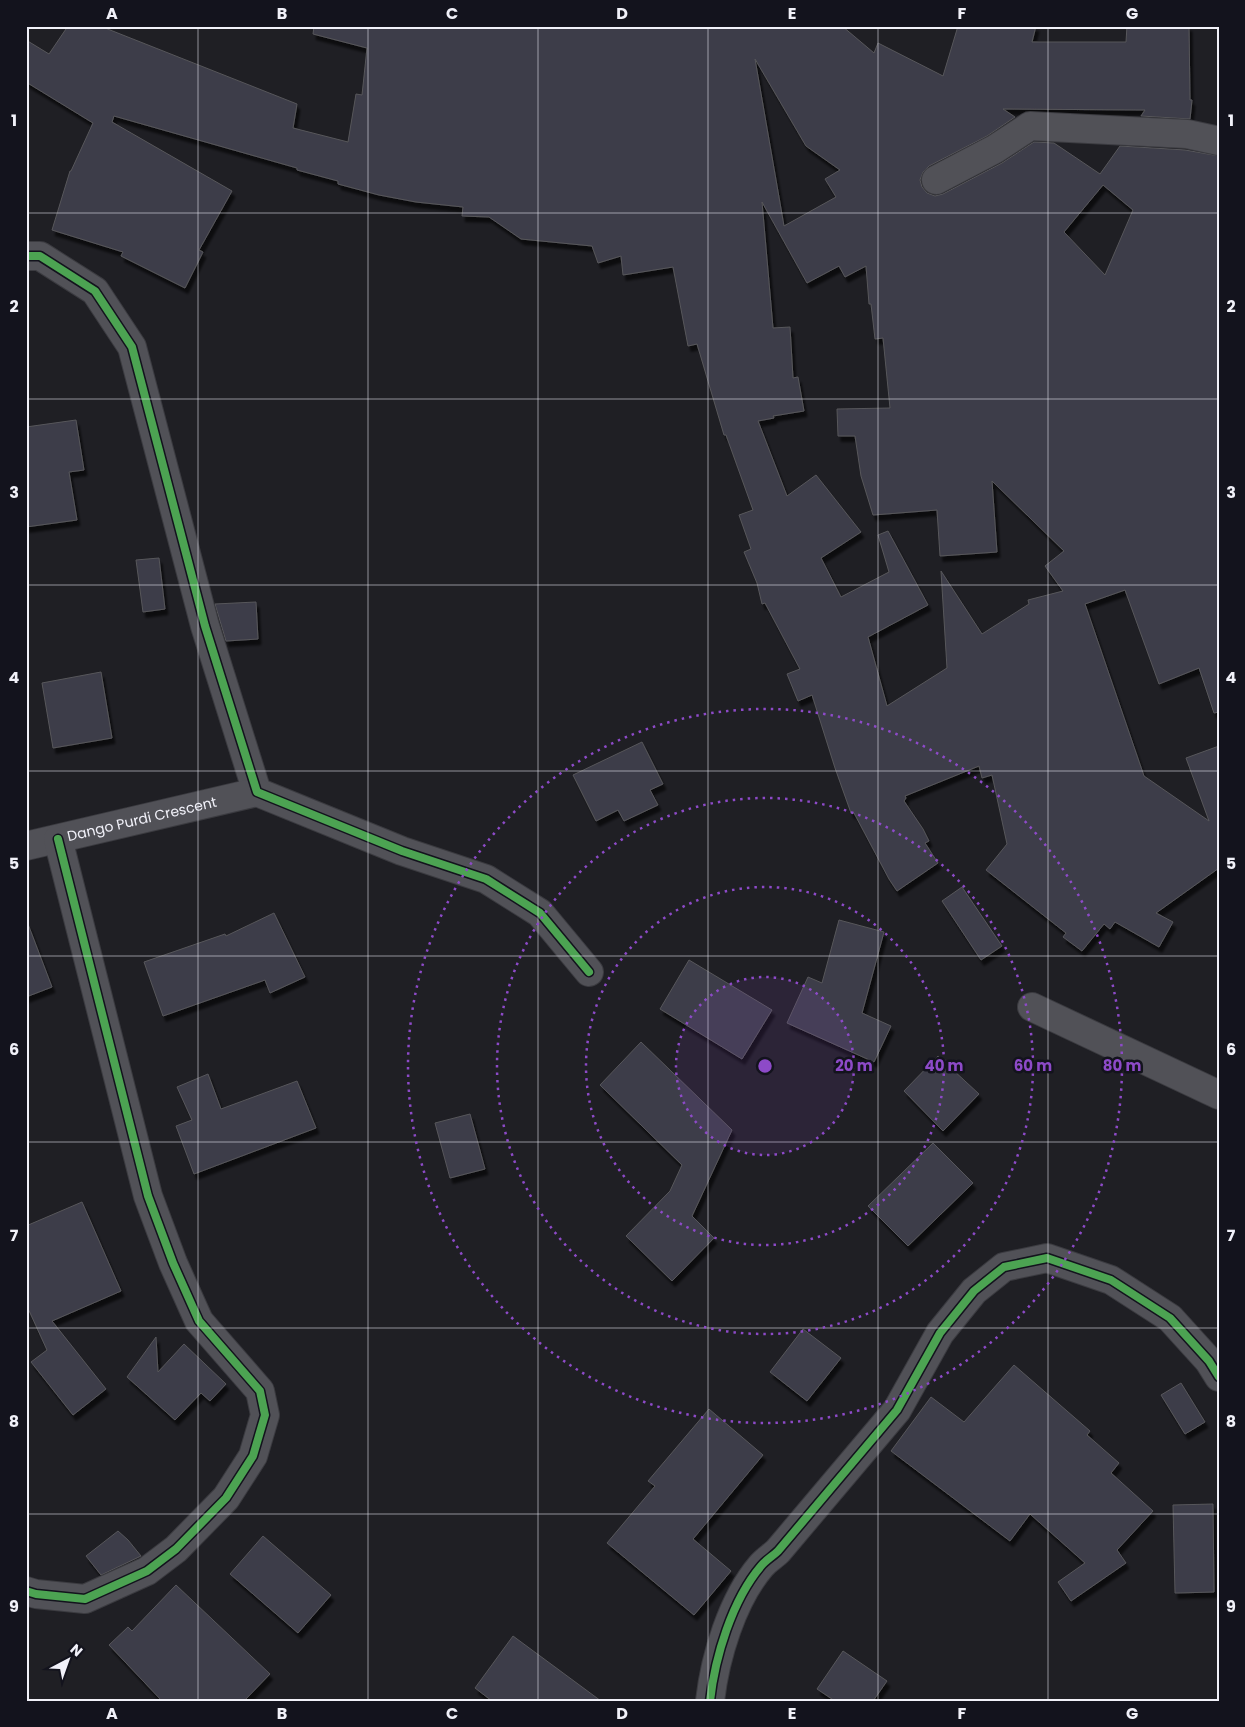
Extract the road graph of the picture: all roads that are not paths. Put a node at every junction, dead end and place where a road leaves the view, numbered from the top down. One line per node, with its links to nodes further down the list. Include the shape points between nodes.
1 (1219, 141): 2 (street, via 1187,134 1030,126 995,149)
2 (936, 180)
3 (26, 256): 4 (street, via 40,256 95,291 132,348 205,626)
4 (257, 792): 5 (street, Dango Purdi Crescent); 7 (street, via 402,851 486,879 540,913)
5 (58, 839): 6 (street, Dango Purdi Crescent); 11 (street, via 148,1196 199,1321 260,1391 265,1414 253,1456 226,1498 176,1549 147,1571 85,1599)
6 (26, 846)
7 (589, 972)
8 (1032, 1006): 9 (street)
9 (1219, 1095)
10 (1219, 1378): 12 (street, via 1209,1361 1170,1318 1111,1280 1047,1258 1004,1267 974,1291 940,1333 897,1410 752,1579 732,1617 720,1650)
11 (26, 1591)
12 (710, 1701)

